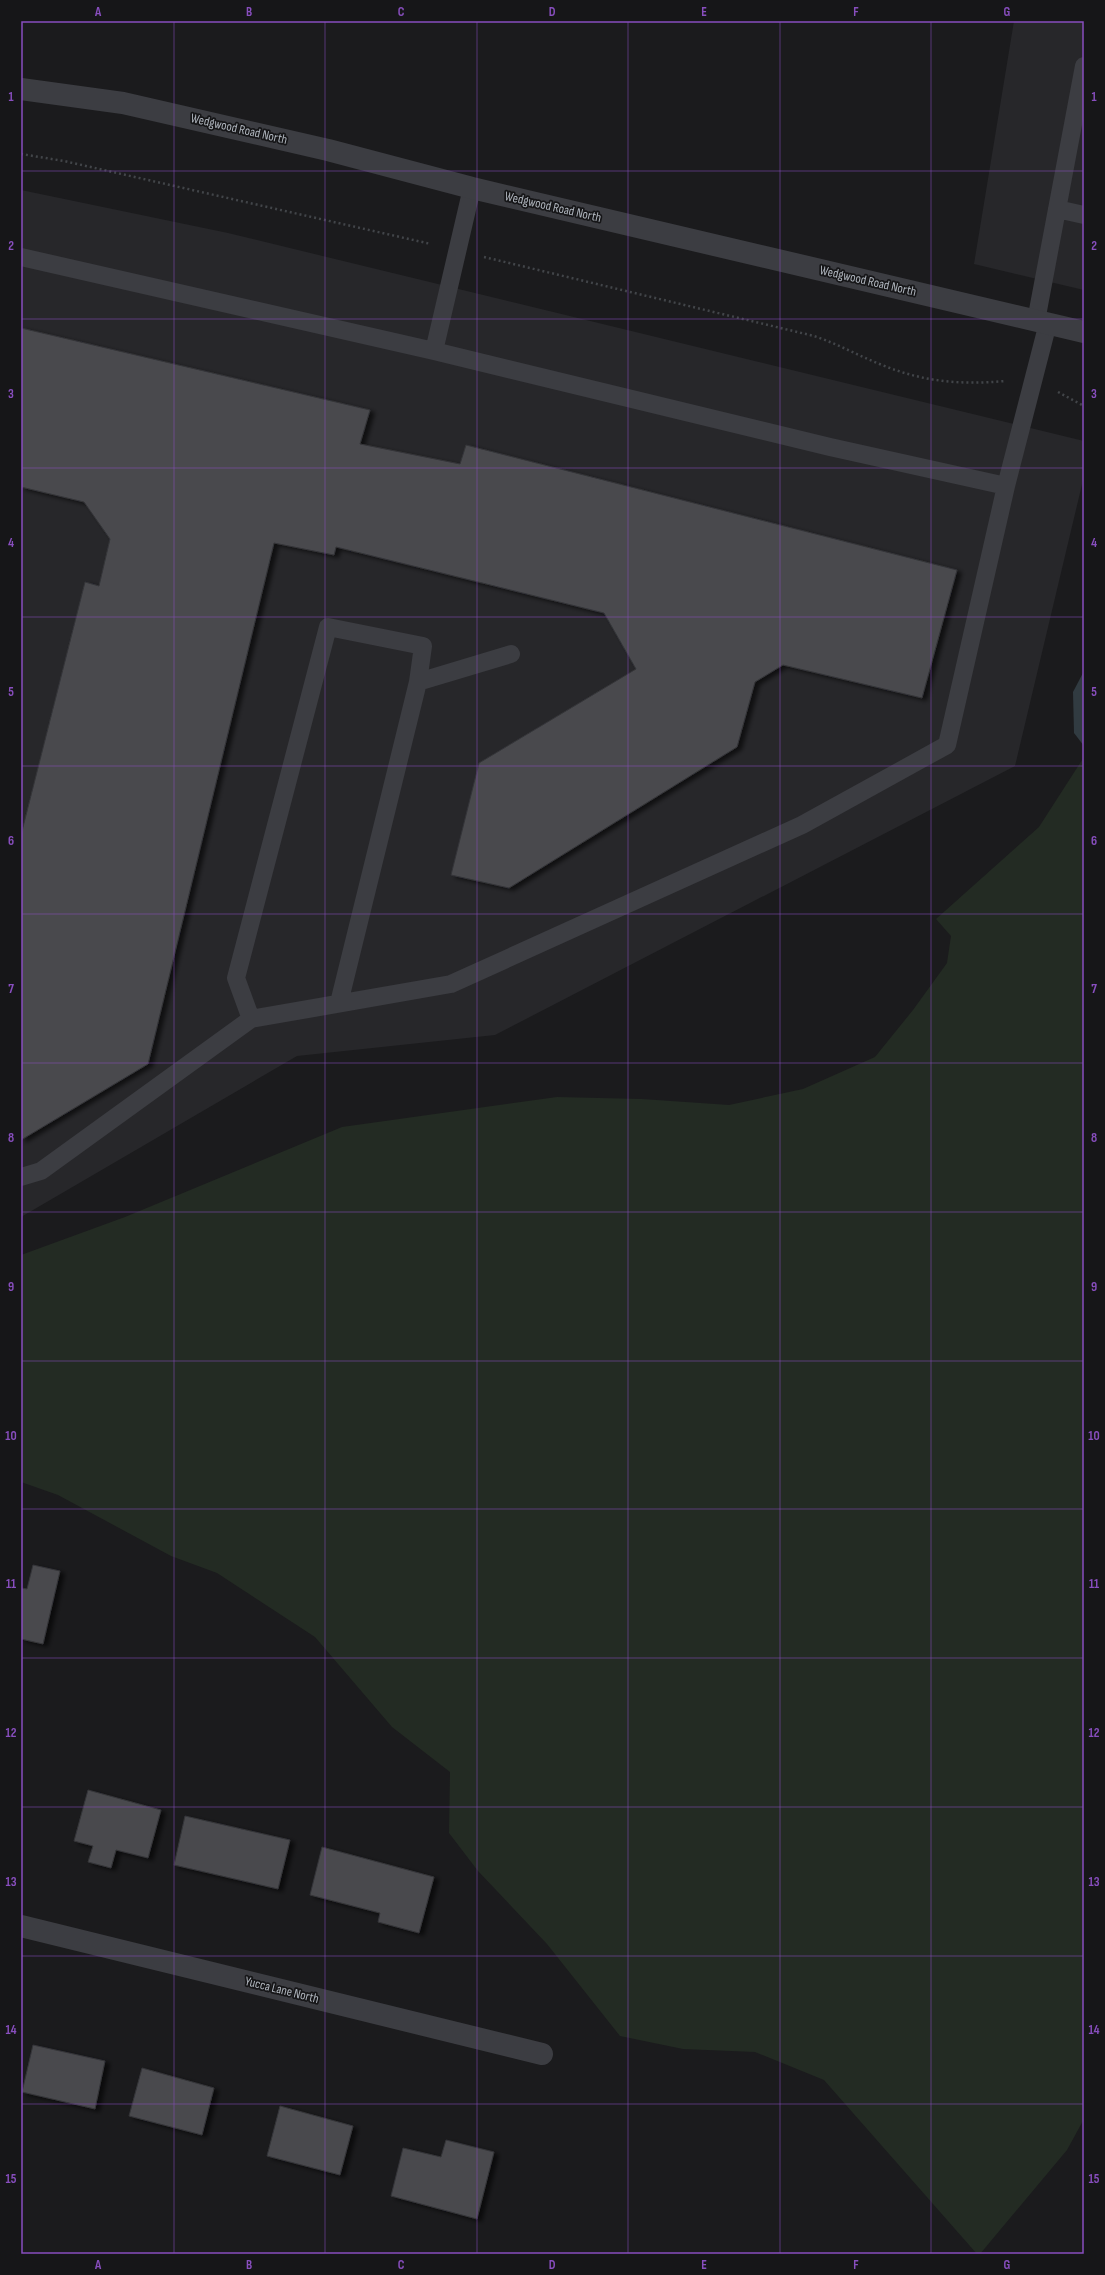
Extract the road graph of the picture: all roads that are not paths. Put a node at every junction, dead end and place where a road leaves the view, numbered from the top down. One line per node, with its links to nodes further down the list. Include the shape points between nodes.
1 (1084, 66): 4 (lane)
2 (21, 89): 3 (street, Wedgwood Road North, via 123,104 328,150)
3 (472, 188): 7 (street, Wedgwood Road North); 9 (lane)
4 (1057, 209): 5 (lane); 7 (lane)
5 (1084, 215)
6 (21, 257): 9 (lane)
7 (1042, 322): 8 (street, Wedgwood Road North); 10 (lane, via 1033,385)
8 (1084, 332)
9 (434, 351): 10 (lane, via 815,443)
10 (1006, 486): 13 (lane, via 947,745 802,825 451,984)
11 (511, 654): 12 (lane)
12 (418, 682): 13 (lane); 14 (lane, via 423,646 328,627 236,978)
13 (340, 1003): 14 (lane)
14 (251, 1019): 15 (lane, via 41,1171)
15 (21, 1177)
16 (21, 1926): 17 (street, Yucca Lane North)
17 (542, 2054)

